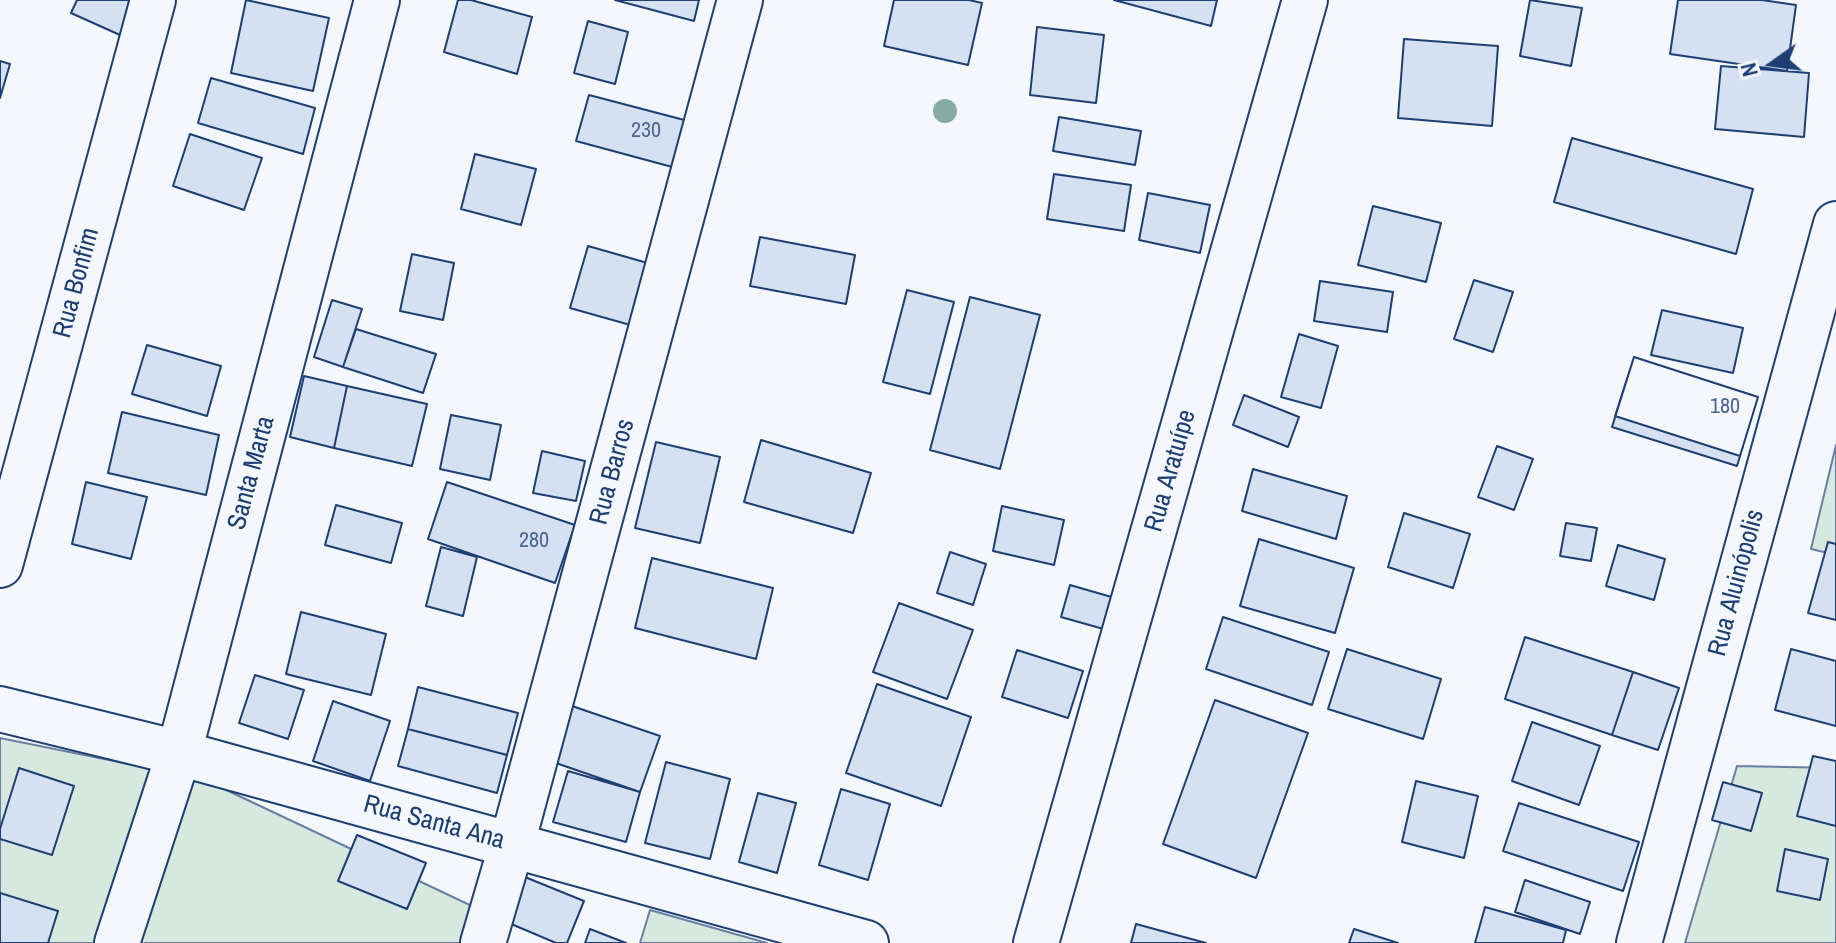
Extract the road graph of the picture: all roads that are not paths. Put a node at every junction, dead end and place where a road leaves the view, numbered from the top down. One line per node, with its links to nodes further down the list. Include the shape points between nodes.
1 (153, 0): 6 (street, Rua Bonfim)
2 (377, 0): 8 (street, Santa Marta)
3 (740, 0): 9 (street, Rua Barros)
4 (1305, 0): 13 (street, Rua Aratuípe)
5 (1836, 224): 14 (street, Rua Aluinópolis)
6 (0, 565)
7 (0, 709): 8 (street, Rua Santa Ana)
8 (179, 753): 9 (street, Rua Santa Ana); 10 (street, Santa Marta)
9 (512, 844): 11 (street, Rua Barros); 12 (street, Rua Santa Ana)
10 (117, 943)
11 (483, 943)
12 (866, 943)
13 (1036, 943)
14 (1639, 943)

